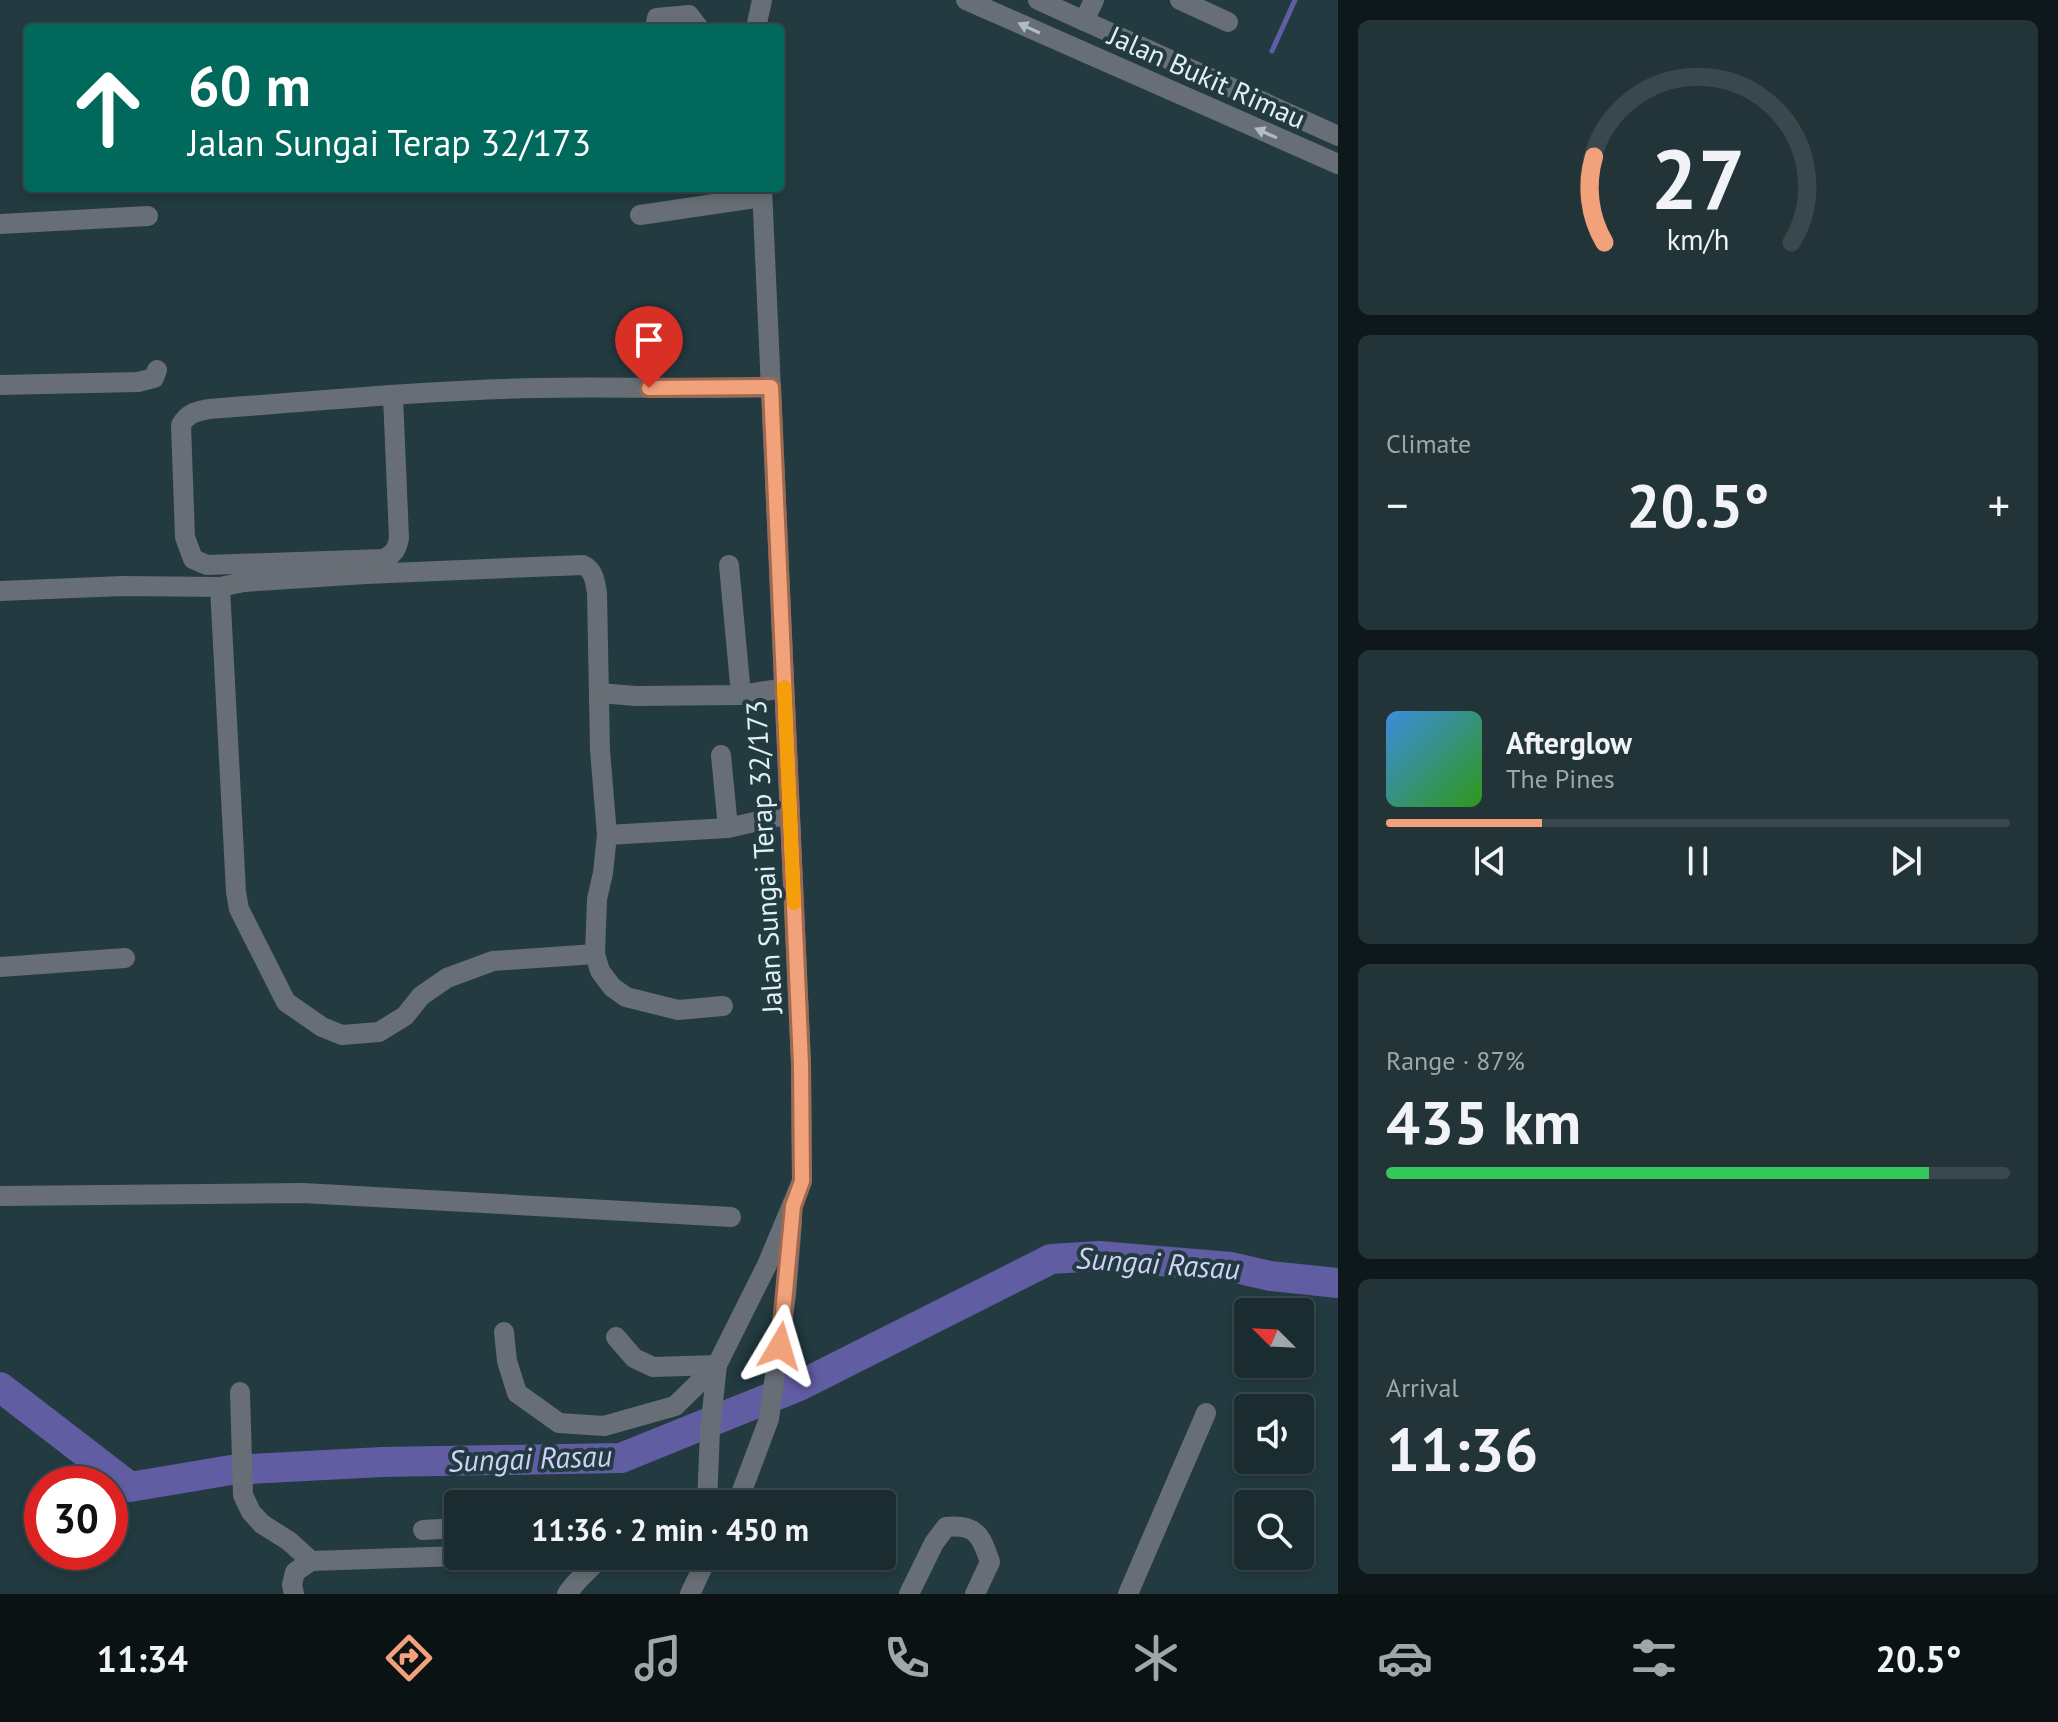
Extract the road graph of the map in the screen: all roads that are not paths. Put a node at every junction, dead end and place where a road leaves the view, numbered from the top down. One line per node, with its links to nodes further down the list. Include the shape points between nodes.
1 (754, 0): 11 (street)
2 (762, 0): 12 (street)
3 (966, 0): 14 (street, Jalan Bukit Rimau, one-way to 3)
4 (1038, 0): 7 (street, Jalan Bukit Rimau)
5 (1094, 0): 7 (street)
6 (1180, 0): 8 (street)
7 (1084, 21): 13 (street, Jalan Bukit Rimau)
8 (1228, 22)
9 (656, 24): 10 (street, via 657,18 689,15)
10 (696, 24)
11 (755, 24)
12 (756, 24)
13 (1338, 136)
14 (1338, 164)
15 (762, 192): 16 (street); 21 (street, Jalan Sungai Terap 32/173)
16 (640, 215)
17 (148, 216): 18 (street)
18 (0, 224)
19 (157, 370): 20 (street, via 154,378 138,382)
20 (0, 385)
21 (771, 387): 22 (street, via 538,388); 26 (street, Jalan Sungai Terap 32/173)
22 (393, 396): 22 (street, via 399,538 391,556 207,565 193,559 185,537 181,466 181,425 187,415)
23 (729, 565): 28 (street)
24 (220, 587): 25 (street); 27 (street, via 366,574 583,565 592,573 597,593); 33 (street, via 236,892 248,929 286,1002 342,1035 379,1032 447,978 493,961)
25 (0, 591)
26 (784, 688): 28 (street); 30 (street, Jalan Sungai Terap 32/173)
27 (599, 693): 28 (street); 32 (street)
28 (741, 695)
29 (721, 755): 31 (street)
30 (790, 814): 31 (street); 38 (street, Jalan Sungai Terap 32/173, via 802,1181)
31 (728, 828): 32 (street)
32 (607, 835): 33 (street)
33 (595, 954): 36 (street, via 600,971 626,997 678,1010)
34 (125, 958): 35 (street)
35 (0, 967)
36 (723, 1006)
37 (0, 1196): 39 (street, via 303,1193)
38 (793, 1206): 42 (street, Jalan Sungai Terap 32/173); 46 (street, via 769,1419)
39 (731, 1217)
40 (504, 1332): 42 (street, via 517,1393 559,1423 604,1426 675,1406)
41 (616, 1337): 42 (street, via 634,1358 653,1367)
42 (717, 1365): 45 (street, Jalan Sungai Terap 32/173)
43 (240, 1392): 50 (street, via 243,1495 262,1524)
44 (1206, 1413): 58 (street)
45 (708, 1490)
46 (742, 1490)
47 (444, 1529): 48 (street)
48 (423, 1530)
49 (444, 1560): 50 (street, via 407,1570)
50 (311, 1561): 53 (street, via 295,1572)
51 (586, 1570): 54 (street)
52 (699, 1570): 55 (street)
53 (294, 1594)
54 (567, 1594)
55 (690, 1594)
56 (909, 1594): 57 (street, via 946,1527 961,1525 975,1531 990,1562)
57 (975, 1594)
58 (1128, 1594)

